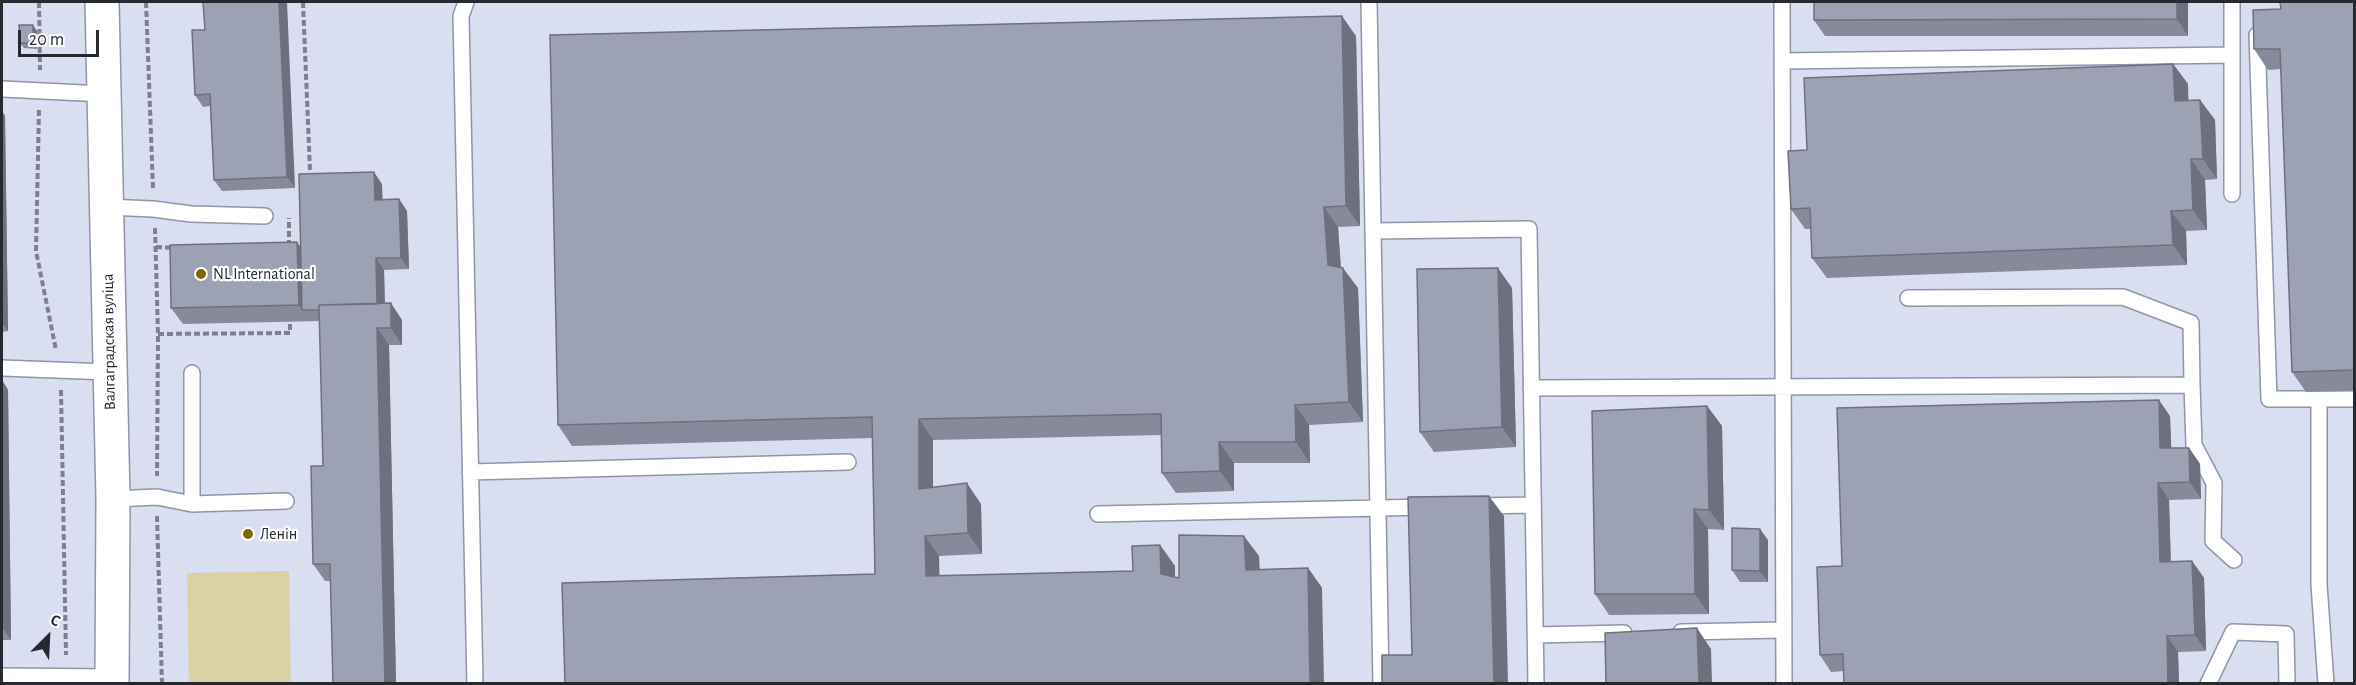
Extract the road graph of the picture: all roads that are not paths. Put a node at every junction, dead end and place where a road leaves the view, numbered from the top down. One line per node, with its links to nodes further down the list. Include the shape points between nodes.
1 (102, 2): 10 (main road, Валгаградская вуліца)
2 (466, 2): 25 (lane, via 461,16)
3 (1369, 2): 14 (lane)
4 (1782, 2): 8 (lane)
5 (2232, 2): 7 (lane)
6 (2256, 24): 22 (lane, via 2269,399)
7 (2232, 55): 8 (lane); 11 (lane)
8 (1782, 61): 21 (lane)
9 (2, 89): 10 (lane)
10 (104, 94): 12 (main road, Валгаградская вуліца)
11 (2232, 194)
12 (107, 207): 13 (lane); 17 (main road, Валгаградская вуліца)
13 (265, 216)
14 (1373, 231): 20 (lane, via 1529,229); 32 (lane)
15 (1908, 298): 19 (lane, via 2123,297 2192,323)
16 (2, 368): 17 (lane)
17 (109, 372): 26 (main road, Валгаградская вуліца)
18 (192, 372): 28 (lane)
19 (2192, 385): 21 (lane); 34 (lane, via 2194,446 2214,483 2213,541)
20 (1531, 388): 21 (lane); 29 (lane)
21 (1781, 388): 35 (lane)
22 (2319, 399): 23 (lane); 47 (lane, via 2319,584)
23 (2355, 399)
24 (848, 462): 25 (lane)
25 (470, 472): 41 (lane)
26 (113, 499): 28 (lane, via 157,497); 40 (main road, Валгаградская вуліца)
27 (286, 501): 28 (lane)
28 (192, 504)
29 (1533, 505): 30 (lane); 38 (lane)
30 (1462, 506)
31 (1438, 507): 32 (lane)
32 (1378, 508): 33 (lane); 42 (lane)
33 (1098, 514)
34 (2234, 560)
35 (1783, 630): 36 (lane); 44 (lane)
36 (1665, 632)
37 (1641, 633): 38 (lane)
38 (1535, 635): 43 (lane)
39 (2, 676): 40 (lane)
40 (112, 680)
41 (475, 684)
42 (1381, 684)
43 (1536, 684)
44 (1784, 684)
45 (2208, 684): 46 (lane, via 2233,632 2286,634)
46 (2287, 684)
47 (2326, 684)

